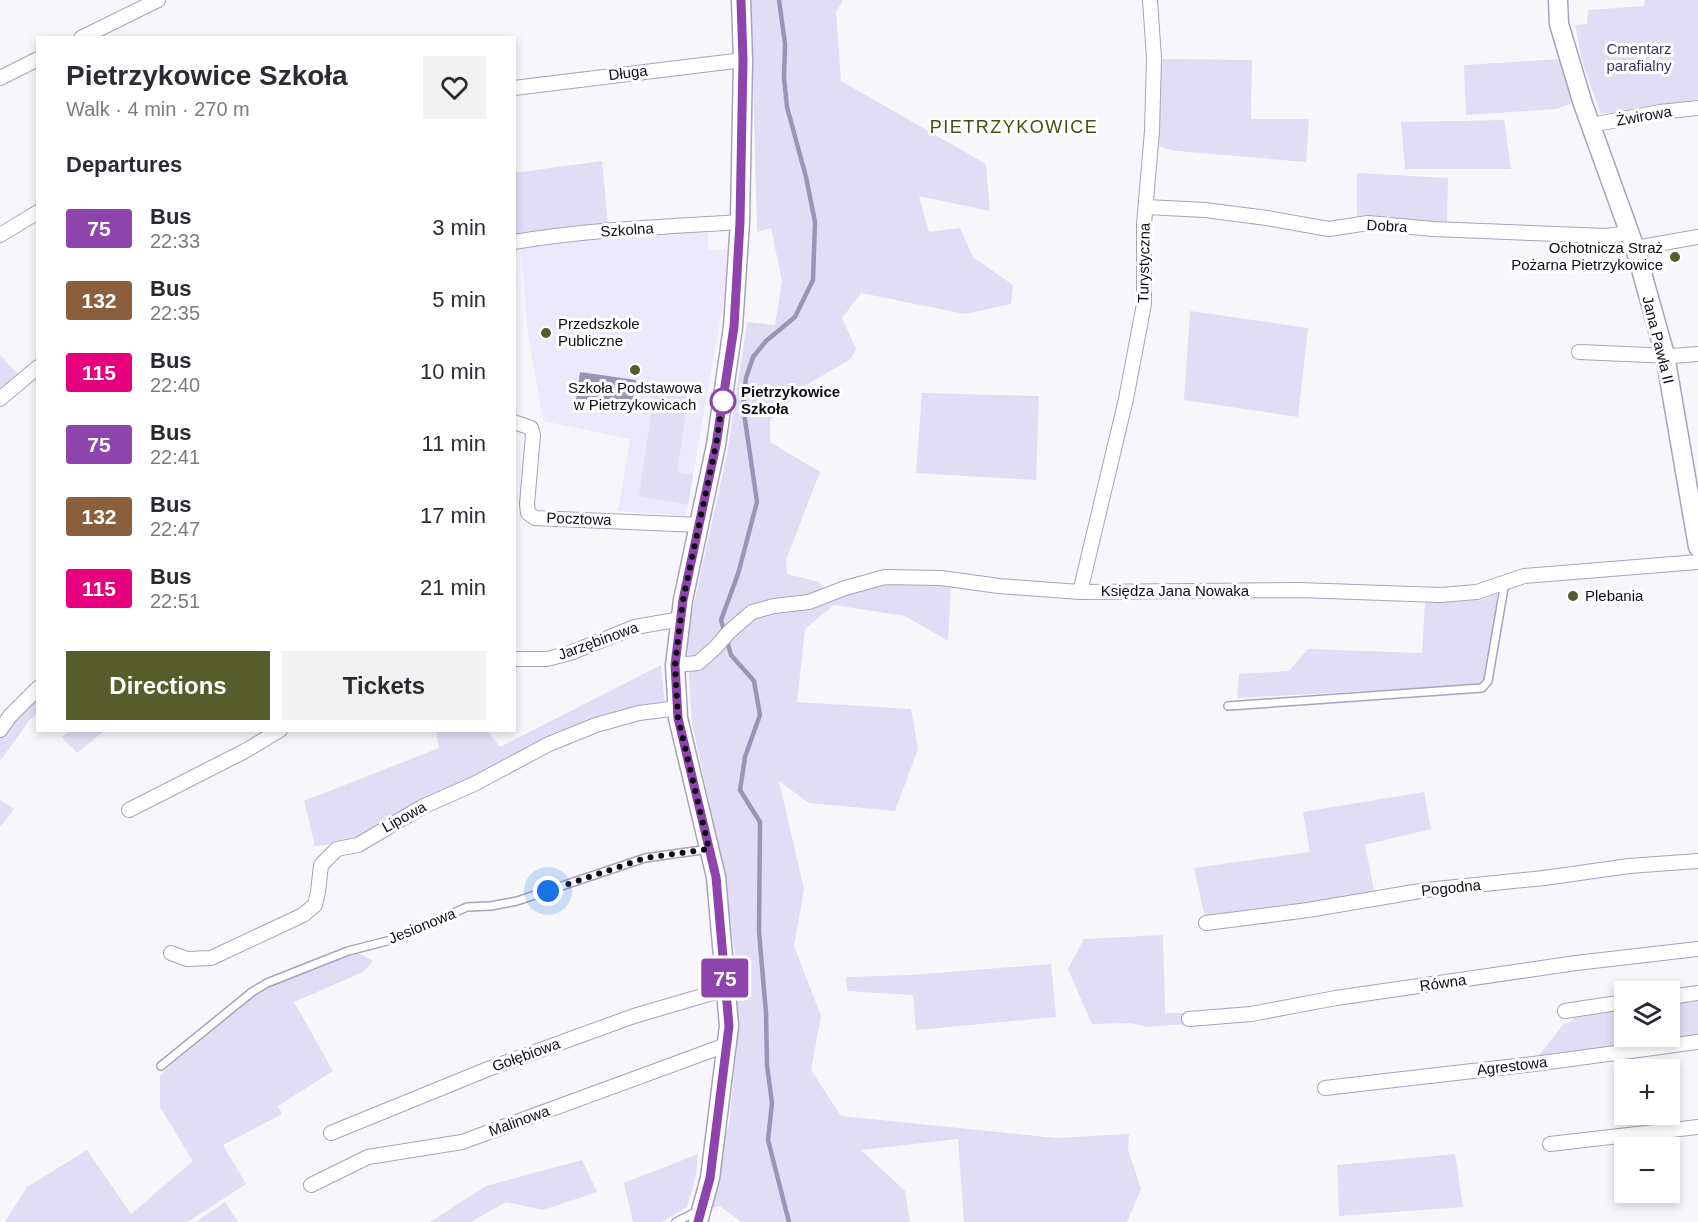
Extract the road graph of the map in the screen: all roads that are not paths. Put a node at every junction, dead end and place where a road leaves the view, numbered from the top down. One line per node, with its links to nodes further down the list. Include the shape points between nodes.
1 (158, 0): 5 (street)
2 (741, 0): 7 (street)
3 (1150, 0): 12 (street, Turystyczna, via 1153,81)
4 (1557, 0): 11 (street, Jana Pawła II, via 1559,24)
5 (85, 36)
6 (36, 60): 8 (street)
7 (743, 60): 9 (street, Długa); 14 (street)
8 (0, 78)
9 (516, 88)
10 (1698, 108): 11 (street, Żwirowa)
11 (1591, 125): 17 (street, Jana Pawła II)
12 (1146, 207): 17 (street, Dobra, via 1205,210 1329,229 1368,223); 30 (street, Turystyczna, via 1144,304 1126,399)
13 (36, 213): 15 (street)
14 (740, 222): 18 (street, Szkolna); 26 (street, via 734,327)
15 (0, 235)
16 (1698, 237): 17 (street, Dobra)
17 (1632, 240): 21 (street, Jana Pawła II)
18 (516, 242)
19 (1579, 352): 21 (street)
20 (1698, 354): 21 (street)
21 (1665, 356): 25 (street, Jana Pawła II)
22 (36, 369): 23 (street)
23 (0, 399)
24 (516, 423): 26 (street, Pocztowa, via 531,428 533,435 527,504 528,513 535,518)
25 (1692, 471): 27 (street, Jana Pawła II)
26 (700, 525): 31 (street)
27 (1698, 547)
28 (1698, 562): 29 (street, Księdza Jana Nowaka, via 1524,576)
29 (1505, 582): 30 (street, Księdza Jana Nowaka, via 1477,592 1440,595); 35 (lane, via 1488,681 1482,688)
30 (1080, 592): 33 (street, Księdza Jana Nowaka, via 941,578 885,577 809,602 752,612 698,663)
31 (681, 619): 32 (street, Jarzębinowa, via 634,627 547,659); 33 (street)
32 (516, 659)
33 (675, 665): 36 (street)
34 (36, 690): 37 (street)
35 (1228, 706)
36 (678, 708): 40 (street); 44 (street, Lipowa, via 596,724 549,744 422,807 358,845 338,849 321,865 315,905 303,915 211,958 187,959)
37 (0, 730)
38 (277, 732): 39 (street)
39 (129, 810)
40 (709, 849): 45 (street, via 716,877); 53 (lane, Jesionowa, via 645,858 517,901 467,907 391,940 348,951 267,983)
41 (1698, 861): 42 (street, Pogodna, via 1426,890)
42 (1206, 922)
43 (1698, 949): 50 (street, Równa, via 1576,963 1251,1014)
44 (171, 953)
45 (726, 989): 52 (street); 56 (street, Gołębiowa, via 634,1016)
46 (1698, 993): 47 (street)
47 (1680, 996)
48 (1614, 1004): 49 (street)
49 (1565, 1011)
50 (1189, 1019)
51 (1698, 1041): 54 (street, Agrestowa)
52 (726, 1046): 58 (street, Malinowa, via 462,1142 368,1157); 59 (street, via 710,1178)
53 (161, 1066)
54 (1325, 1088)
55 (1698, 1127): 57 (street)
56 (331, 1132)
57 (1550, 1144)
58 (311, 1185)
59 (699, 1216): 60 (lane)
60 (676, 1222)

